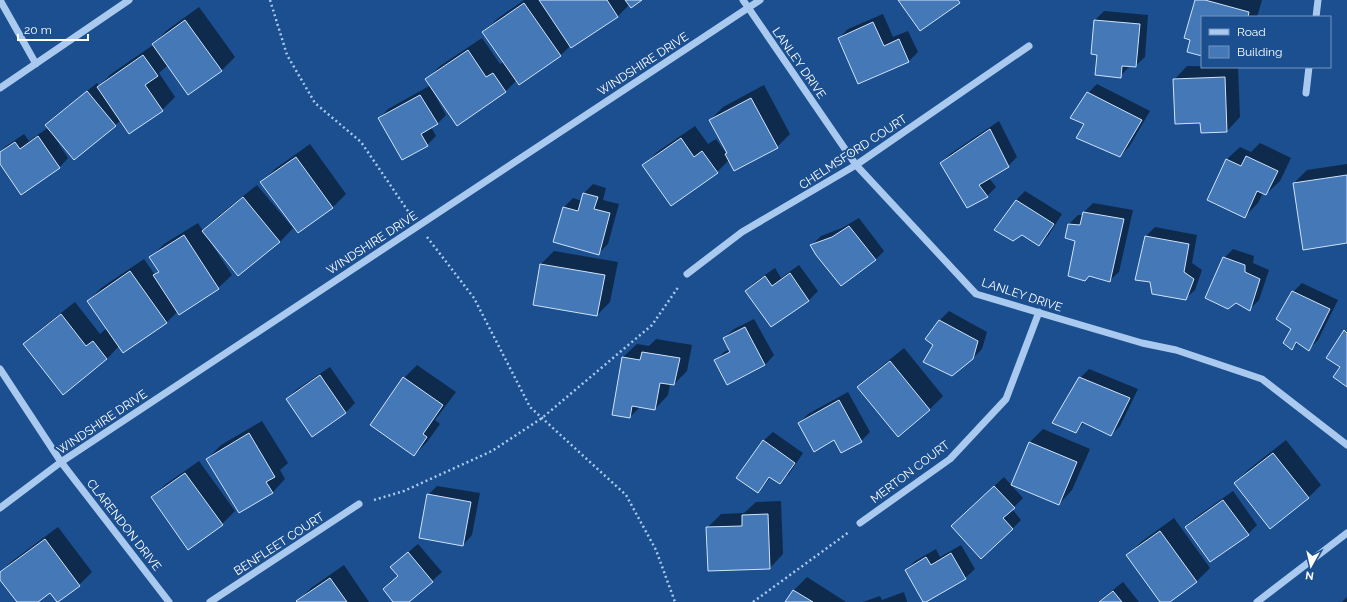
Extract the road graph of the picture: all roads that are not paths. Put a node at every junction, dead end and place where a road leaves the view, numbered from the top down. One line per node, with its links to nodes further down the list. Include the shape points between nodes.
1 (0, 0): 9 (street)
2 (129, 0): 9 (street)
3 (743, 0): 6 (street, LANLEY DRIVE)
4 (760, 0): 6 (street, WINDSHIRE DRIVE)
5 (1318, 0): 7 (street)
6 (748, 8): 13 (street, LANLEY DRIVE); 18 (street, WINDSHIRE DRIVE)
7 (1316, 16)
8 (1029, 46): 13 (street, CHELMSFORD COURT)
9 (36, 64): 11 (street)
10 (1309, 68): 12 (street)
11 (0, 88)
12 (1306, 93)
13 (856, 165): 14 (street, CHELMSFORD COURT, via 742,232); 15 (street, LANLEY DRIVE, via 976,294)
14 (687, 274)
15 (1039, 312): 17 (street, LANLEY DRIVE, via 1142,343 1176,350 1262,379); 21 (street, MERTON COURT, via 1006,399 950,459)
16 (0, 369): 18 (street, CLARENDON DRIVE)
17 (1347, 445)
18 (61, 462): 20 (street, WINDSHIRE DRIVE); 23 (street, CLARENDON DRIVE)
19 (359, 504): 24 (street, BENFLEET COURT)
20 (0, 508)
21 (860, 524)
22 (1347, 533): 25 (street)
23 (169, 602)
24 (210, 602)
25 (1257, 602)

